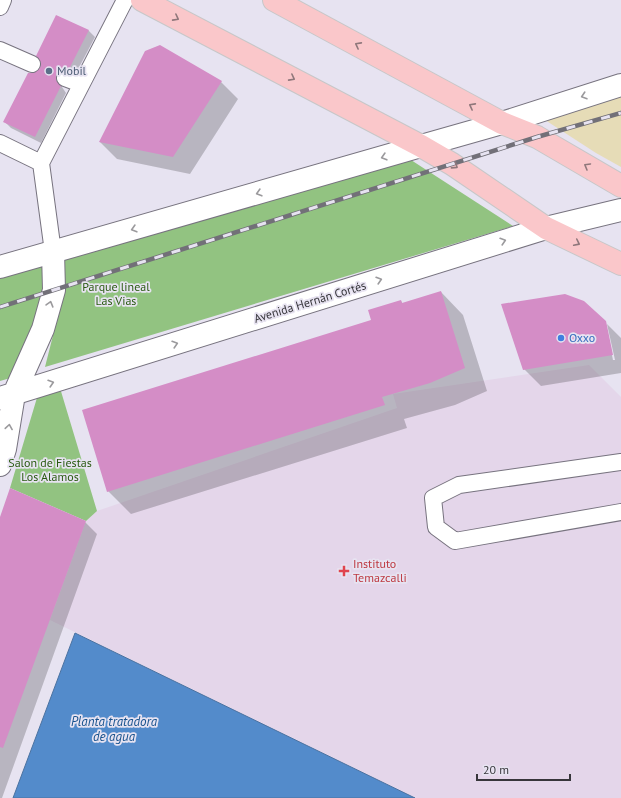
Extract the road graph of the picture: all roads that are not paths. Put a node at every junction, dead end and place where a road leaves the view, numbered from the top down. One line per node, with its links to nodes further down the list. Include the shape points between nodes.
1 (3, 0): 5 (lane)
2 (125, 0): 9 (lane)
3 (142, 0): 13 (main road, one-way to 13)
4 (274, 0): 11 (main road, one-way to 4)
5 (0, 7)
6 (0, 50): 7 (lane)
7 (32, 64)
8 (65, 78): 9 (lane)
9 (81, 84): 14 (lane)
10 (621, 84): 11 (street, one-way to 11)
11 (502, 123): 13 (street); 15 (main road, one-way to 11, via 537,137)
12 (0, 143): 14 (lane)
13 (421, 146): 17 (main road, one-way to 17); 18 (street, one-way to 18)
14 (41, 163): 18 (lane)
15 (621, 186)
16 (621, 210): 17 (street, Avenida Hernán Cortés)
17 (546, 228): 19 (main road, one-way to 19); 21 (street, Avenida Hernán Cortés, one-way to 17)
18 (53, 252): 20 (street); 21 (street, one-way to 18, via 43,329 54,290)
19 (621, 264)
20 (0, 267)
21 (7, 396): 23 (street, one-way to 21, via 5,449)
22 (621, 462): 24 (lane, via 459,485 434,498 436,527 455,541)
23 (0, 465)
24 (621, 512)

